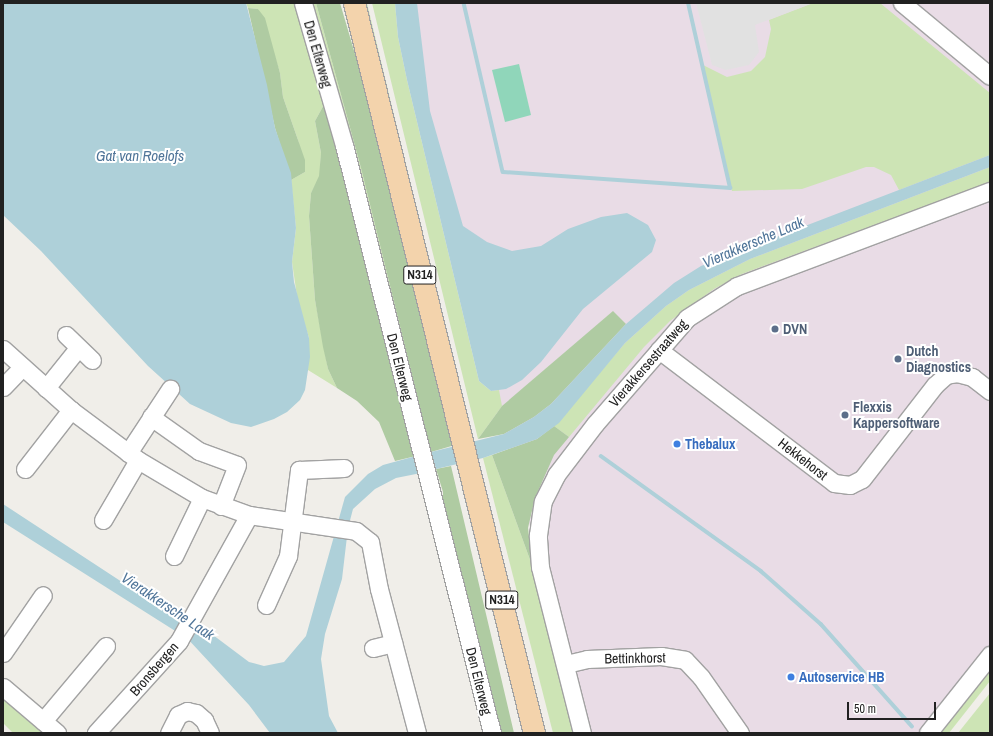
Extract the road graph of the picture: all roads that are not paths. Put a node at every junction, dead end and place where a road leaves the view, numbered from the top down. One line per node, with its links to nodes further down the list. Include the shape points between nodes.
1 (303, 3): 44 (street, Den Elterweg, via 344,145)
2 (344, 3): 6 (main road, N314)
3 (354, 3): 6 (main road, N314)
4 (902, 3): 5 (street)
5 (990, 76)
6 (381, 116): 45 (main road, N314)
7 (990, 191): 11 (street, Vierakkersestraatweg, via 737,286 687,318)
8 (66, 336): 9 (street)
9 (78, 348): 12 (street); 15 (street)
10 (3, 349): 13 (street)
11 (659, 350): 17 (street, Hekkehorst, via 834,483 850,486 862,479 935,385 946,375 958,373 972,377); 36 (street, Vierakkersestraatweg, via 556,475 544,501 538,535 540,567)
12 (92, 360)
13 (22, 368): 14 (street); 15 (street)
14 (3, 387)
15 (46, 388): 18 (street)
16 (170, 389): 19 (street)
17 (990, 391)
18 (71, 410): 20 (street); 22 (street)
19 (151, 417): 20 (street); 24 (street, via 199,451 236,465)
20 (133, 456): 23 (street); 26 (street)
21 (344, 468): 27 (street, via 299,470)
22 (25, 469)
23 (202, 498): 24 (street); 28 (street)
24 (221, 506): 25 (street)
25 (249, 515): 27 (street); 40 (street, Bronsbergen, via 180,641)
26 (103, 520)
27 (294, 523): 30 (street, via 284,568); 31 (street, via 356,531 370,542)
28 (174, 556)
29 (43, 595): 34 (street)
30 (266, 605)
31 (393, 643): 33 (street); 43 (street)
32 (106, 646): 38 (street)
33 (373, 648)
34 (3, 653)
35 (990, 656): 48 (street)
36 (566, 664): 46 (street, Vierakkersestraatweg); 47 (street, Bettinkhorst, via 586,660 662,656 685,660 701,677)
37 (3, 687): 38 (street)
38 (43, 721): 39 (street)
39 (57, 733)
40 (96, 733)
41 (169, 733): 42 (street, via 178,715 187,711 196,713 204,720)
42 (210, 733)
43 (417, 733)
44 (492, 733)
45 (534, 733)
46 (582, 733)
47 (740, 733)
48 (928, 733)

